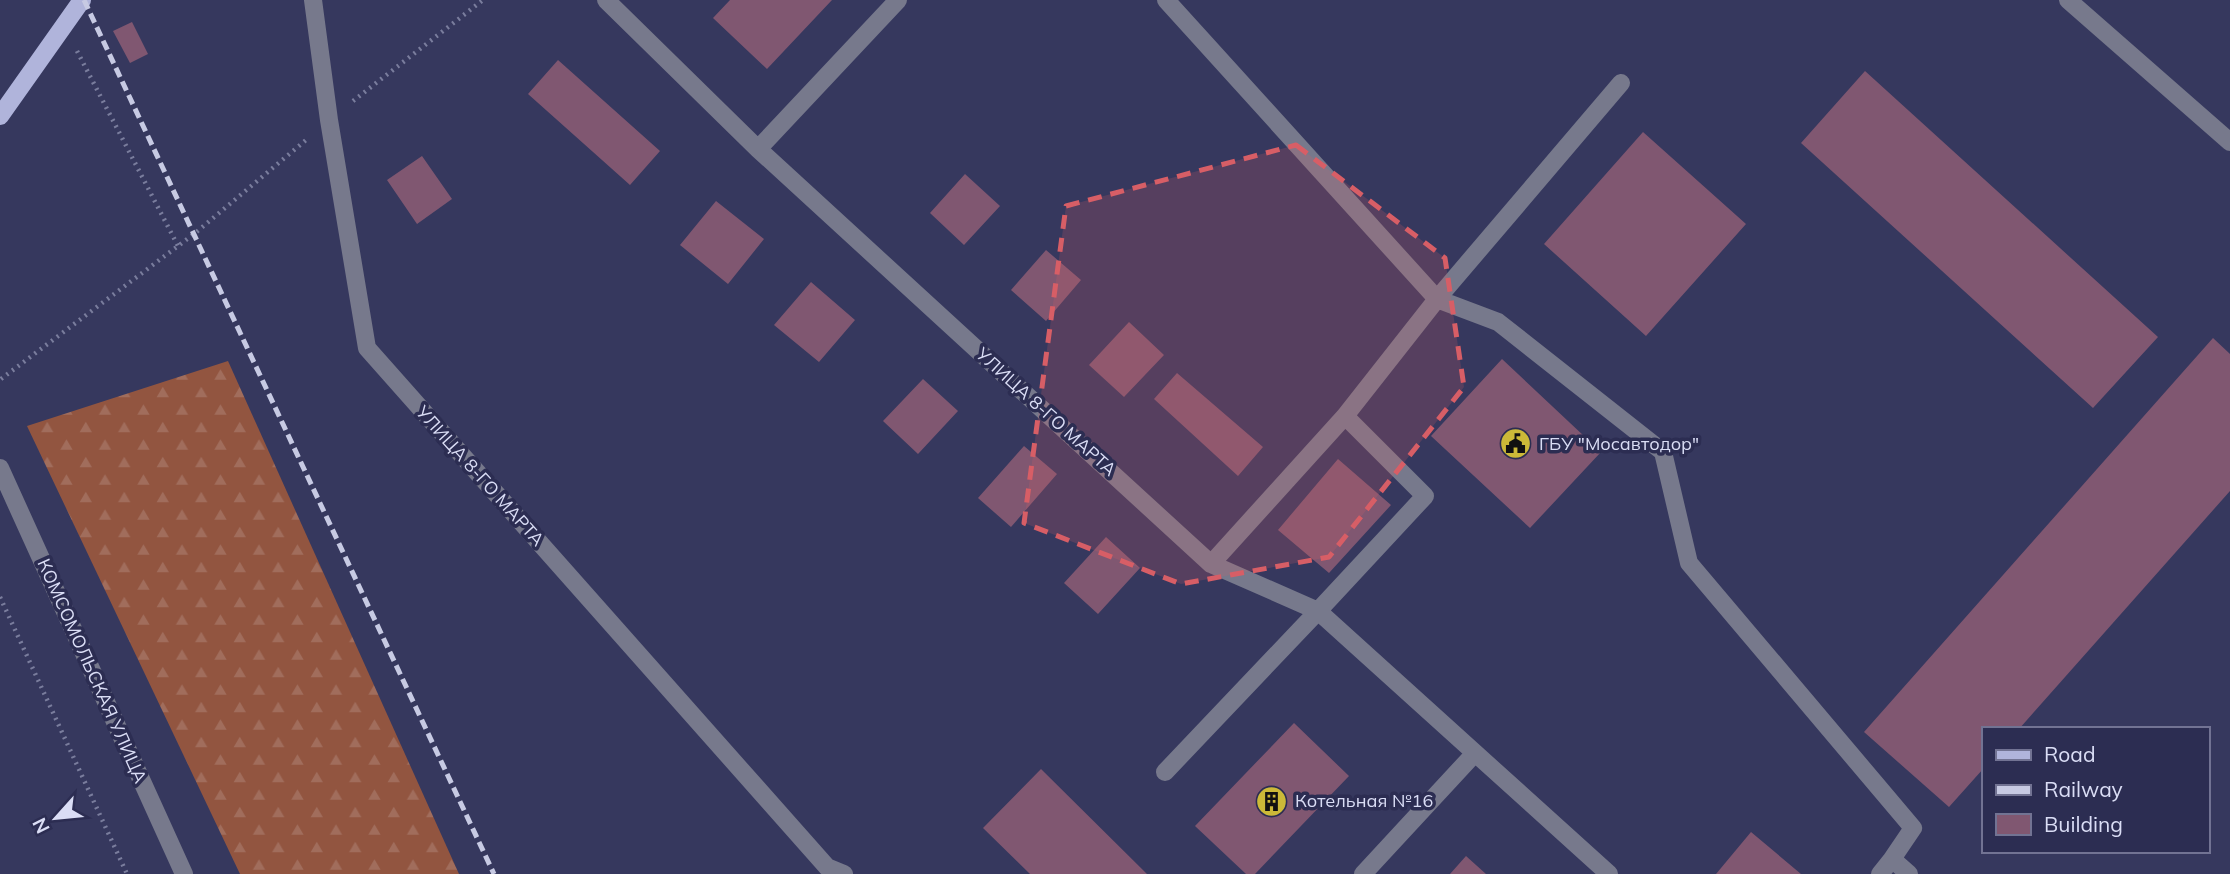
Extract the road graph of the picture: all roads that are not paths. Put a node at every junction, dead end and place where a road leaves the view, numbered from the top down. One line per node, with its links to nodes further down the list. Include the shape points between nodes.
1 (82, 0): 8 (main road)
2 (313, 0): 19 (street, УЛИЦА 8-ГО МАРТА, via 367,348)
3 (606, 0): 10 (street, УЛИЦА 8-ГО МАРТА)
4 (898, 0): 10 (street)
5 (1166, 0): 11 (street)
6 (2068, 0): 9 (street)
7 (1621, 83): 11 (street)
8 (0, 116)
9 (2230, 142)
10 (758, 149): 14 (street, УЛИЦА 8-ГО МАРТА)
11 (1437, 299): 12 (street); 18 (street, via 1498,322 1663,452 1689,563 1913,828)
12 (1345, 416): 14 (street); 15 (street, via 1425,496)
13 (0, 468): 20 (street, КОМСОМОЛЬСКАЯ УЛИЦА)
14 (1211, 564): 15 (street, УЛИЦА 8-ГО МАРТА)
15 (1318, 611): 16 (street, УЛИЦА 8-ГО МАРТА); 17 (street)
16 (1475, 753): 21 (street); 22 (street, УЛИЦА 8-ГО МАРТА)
17 (1165, 772)
18 (1892, 859): 23 (street); 24 (street)
19 (835, 872)
20 (184, 874)
21 (1363, 874)
22 (1609, 874)
23 (1880, 874)
24 (1909, 874)

